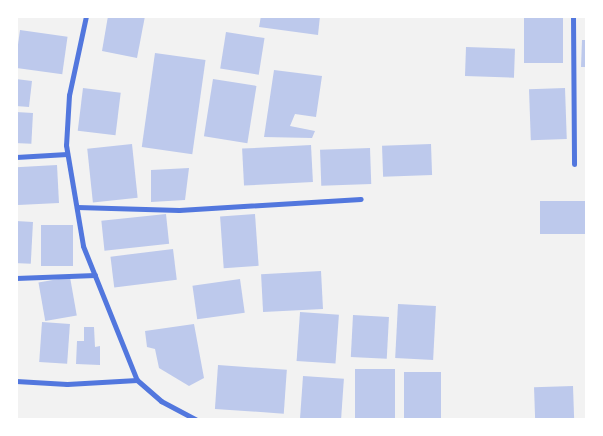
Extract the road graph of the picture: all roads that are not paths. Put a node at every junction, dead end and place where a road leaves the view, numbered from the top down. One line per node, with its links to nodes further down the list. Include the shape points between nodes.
1 (86, 16): 3 (street, via 68,95)
2 (573, 16): 5 (street)
3 (67, 154): 4 (street); 7 (street)
4 (16, 157)
5 (574, 164)
6 (361, 199): 7 (street, via 179,210)
7 (77, 207): 8 (street, via 83,246)
8 (95, 275): 9 (street); 10 (street)
9 (16, 278)
10 (137, 380): 11 (street, via 67,384); 12 (street, via 161,401)
11 (16, 381)
12 (196, 420)

